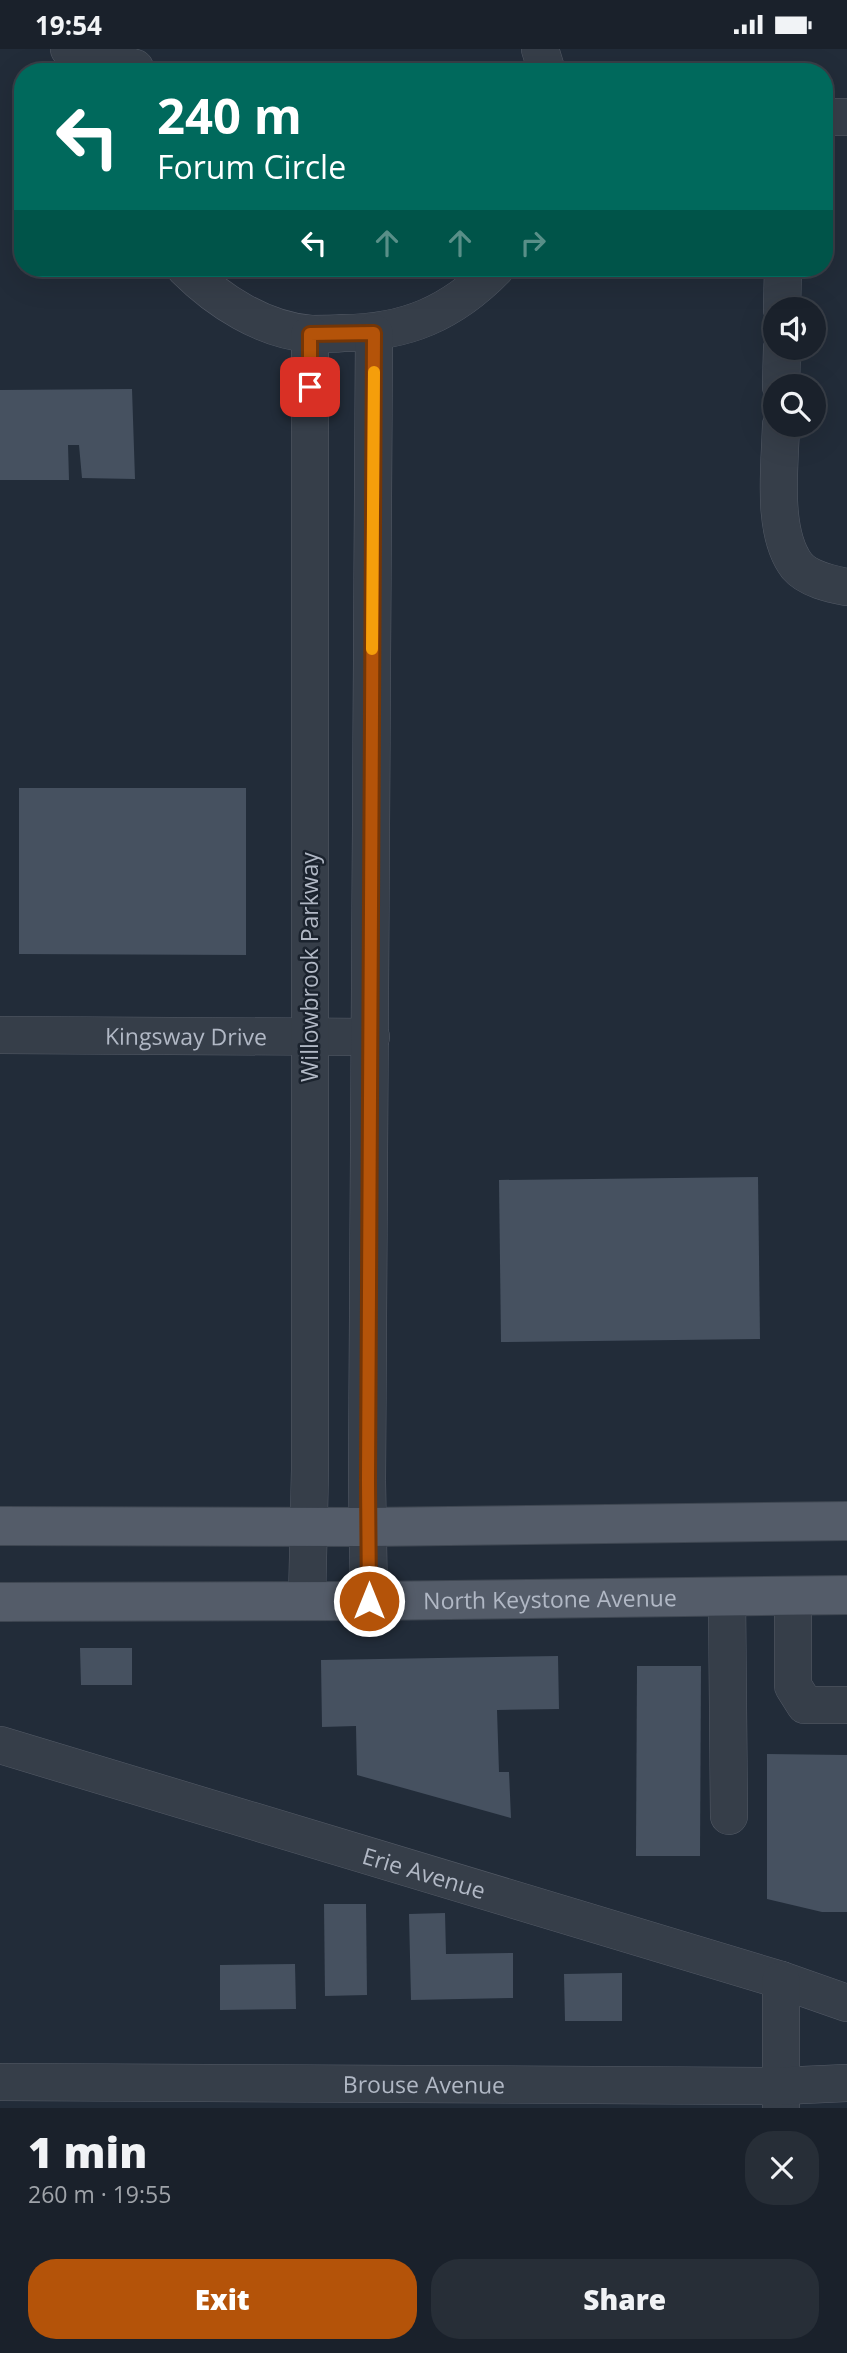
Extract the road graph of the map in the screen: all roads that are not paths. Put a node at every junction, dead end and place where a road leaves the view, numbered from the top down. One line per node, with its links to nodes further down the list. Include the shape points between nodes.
1 (69, 49): 2 (street)
2 (137, 63)
3 (195, 277): 8 (street, via 264,322)
4 (486, 277): 7 (street, via 432,315)
5 (783, 277): 6 (street)
6 (782, 297)
7 (374, 333): 8 (street); 13 (street)
8 (310, 334): 12 (street, Willowbrook Parkway)
9 (780, 437): 10 (street, via 783,538 798,567 825,583)
10 (847, 587)
11 (0, 1035): 12 (street, Kingsway Drive)
12 (309, 1037): 13 (street, Kingsway Drive); 16 (street, Willowbrook Parkway)
13 (371, 1037): 17 (street)
14 (847, 1521): 17 (main road)
15 (0, 1526): 16 (main road)
16 (307, 1527): 17 (main road); 21 (street, Willowbrook Parkway)
17 (369, 1527): 22 (street)
18 (847, 1595): 19 (main road, North Keystone Avenue)
19 (793, 1596): 20 (main road, North Keystone Avenue); 24 (street, via 793,1686 805,1705)
20 (727, 1597): 22 (main road, North Keystone Avenue); 26 (street)
21 (307, 1601): 22 (main road, North Keystone Avenue); 23 (main road, North Keystone Avenue)
22 (369, 1601)
23 (0, 1602)
24 (847, 1705)
25 (0, 1745): 27 (street, Erie Avenue)
26 (729, 1816)
27 (781, 1980): 28 (street, Erie Avenue); 31 (street)
28 (847, 2003)
29 (0, 2083): 31 (street, Brouse Avenue)
30 (847, 2083): 31 (street, Brouse Avenue)
31 (781, 2097)

